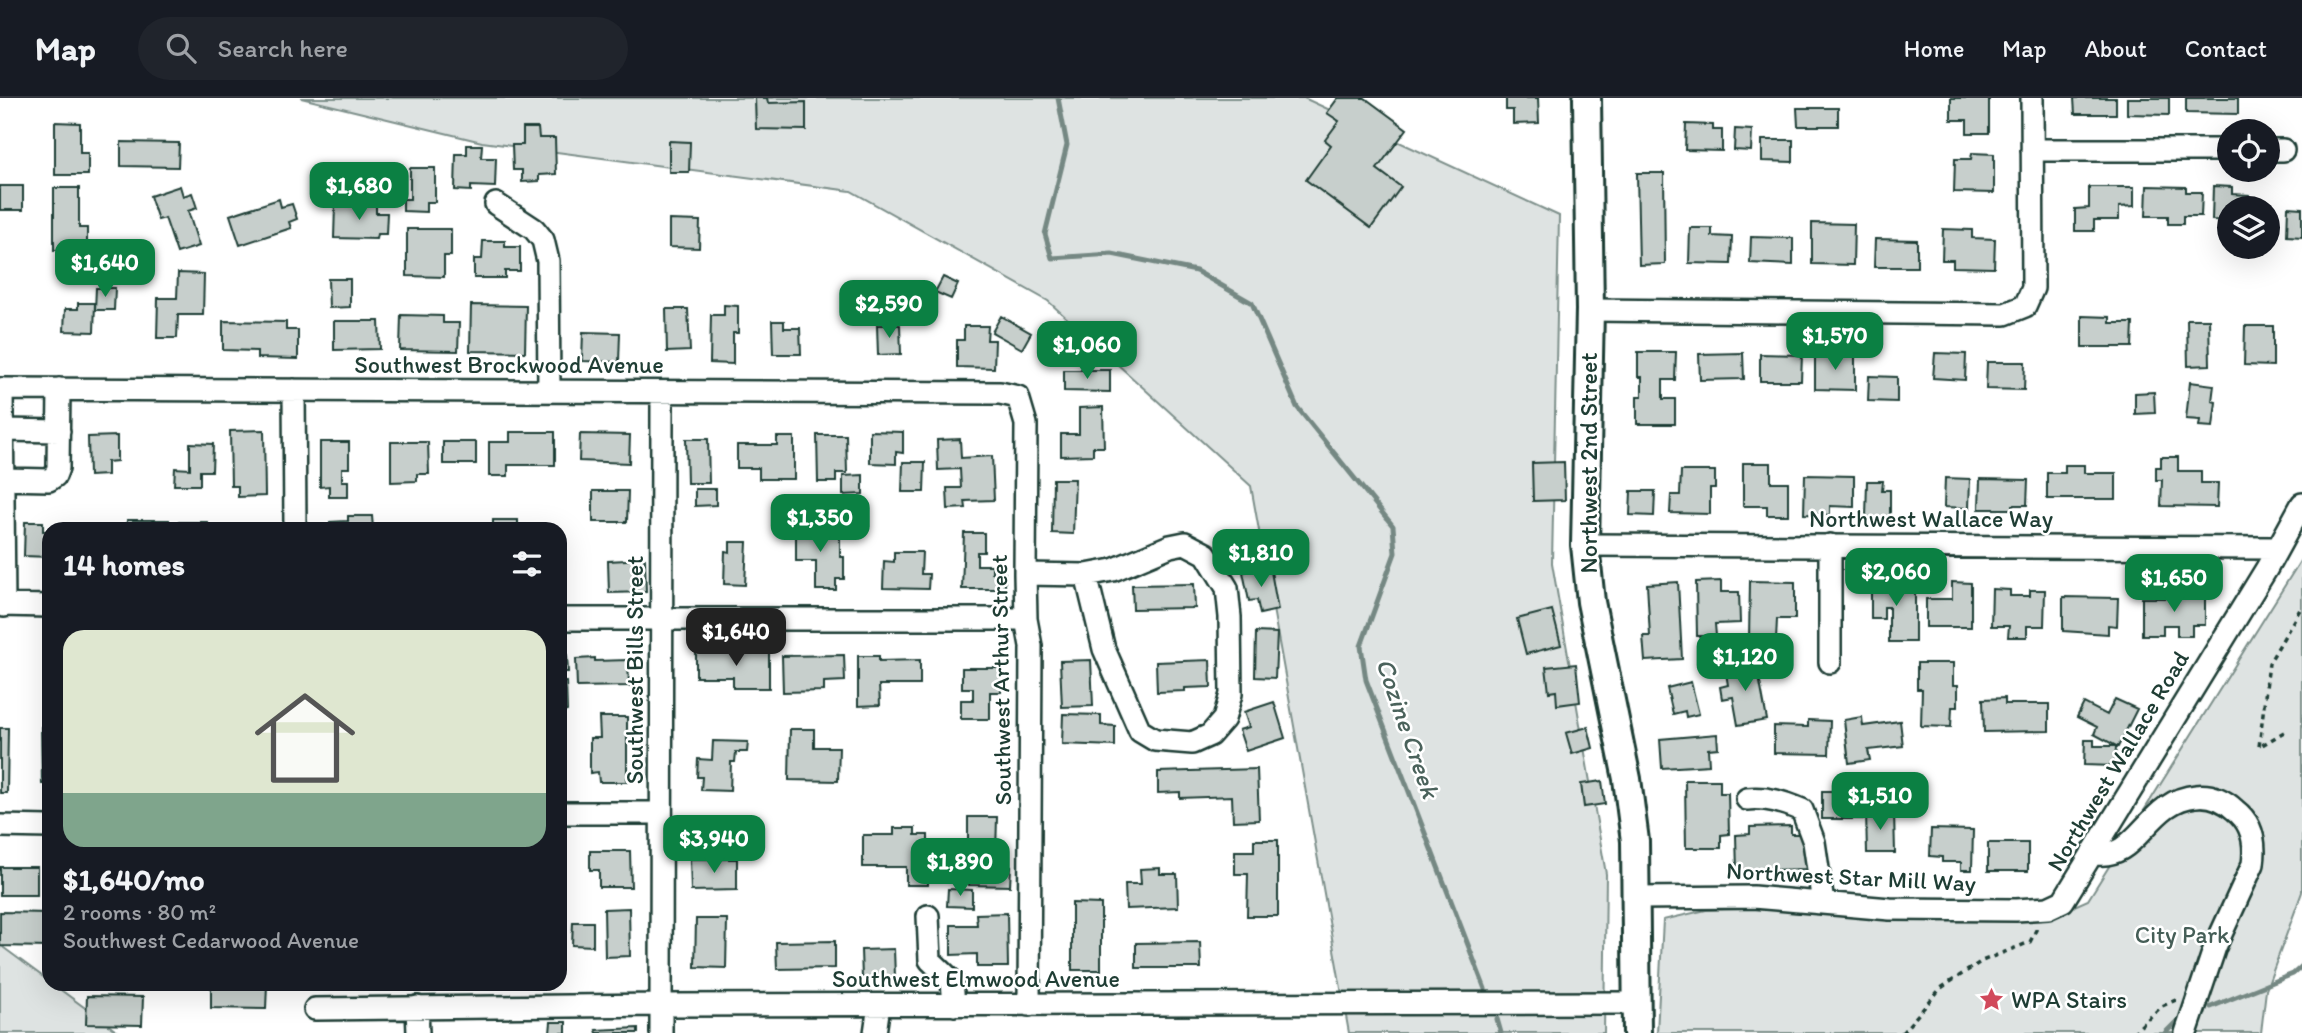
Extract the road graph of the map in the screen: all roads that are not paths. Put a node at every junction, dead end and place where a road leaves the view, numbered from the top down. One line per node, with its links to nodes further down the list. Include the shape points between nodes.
1 (1587, 98): 6 (main road, Northwest 2nd Street)
2 (2032, 98): 3 (street)
3 (2032, 150): 4 (street); 6 (street, via 2033,288 2025,306 2005,314)
4 (2217, 150)
5 (496, 204): 10 (street, via 534,229 548,261)
6 (1590, 310): 18 (main road, Northwest 2nd Street)
7 (1, 389): 8 (street, Southwest Brockwood Avenue); 13 (street)
8 (59, 389): 9 (street, Southwest Brockwood Avenue); 14 (street)
9 (294, 390): 10 (street, Southwest Brockwood Avenue); 17 (street)
10 (549, 391): 11 (street, Southwest Brockwood Avenue)
11 (662, 392): 12 (street, Southwest Brockwood Avenue, via 1000,393); 26 (street, Southwest Bills Street)
12 (1018, 397): 21 (street, Southwest Arthur Street, via 1026,424)
13 (3, 430): 14 (street); 15 (street)
14 (59, 431): 15 (street, via 55,476 49,480)
15 (3, 479): 23 (street)
16 (2302, 504): 20 (street, Northwest Wallace Road)
17 (295, 522)
18 (1585, 545): 19 (street, Northwest Wallace Way); 35 (main road, Northwest 2nd Street, via 1597,635 1628,779)
19 (1830, 545): 20 (street, Northwest Wallace Way); 28 (street)
20 (2277, 548): 34 (street, Northwest Wallace Road)
21 (1025, 574): 22 (street); 27 (street, Southwest Arthur Street)
22 (1086, 575): 22 (street, via 1104,649 1140,731 1155,740 1192,743 1210,735 1224,719 1231,694 1230,617 1227,589 1206,554 1185,543 1113,570)
23 (2, 606): 24 (street)
24 (42, 606)
25 (567, 619): 26 (street)
26 (662, 619): 27 (street); 31 (street, Southwest Bills Street)
27 (1026, 620): 42 (street, Southwest Arthur Street, via 1031,646)
28 (1830, 662)
29 (1747, 799): 36 (street, via 1763,797 1802,810 1814,842)
30 (567, 813): 31 (street)
31 (662, 813): 43 (street, Southwest Bills Street)
32 (0, 826): 33 (street)
33 (42, 827)
34 (2092, 853): 37 (street, Northwest Wallace Road); 50 (street, via 2110,855 2123,849 2158,812 2183,797 2219,799 2250,827 2253,864 2215,947)
35 (1636, 898): 36 (street, Northwest Star Mill Way, via 1753,897); 39 (main road, Northwest 2nd Street)
36 (1823, 904): 37 (street, Northwest Star Mill Way, via 1890,909)
37 (2055, 904)
38 (928, 916): 41 (street, via 930,960 952,981)
39 (1637, 1003): 42 (street, Southwest Elmwood Avenue); 49 (main road, Northwest 2nd Street)
40 (879, 1005): 41 (street, Southwest Elmwood Avenue); 43 (street, Southwest Elmwood Avenue); 48 (street)
41 (954, 1005): 42 (street, Southwest Elmwood Avenue)
42 (1029, 1005)
43 (662, 1006): 44 (street, Southwest Elmwood Avenue); 47 (street, Southwest Bills Street)
44 (417, 1007): 45 (street, Southwest Elmwood Avenue); 46 (street)
45 (315, 1009)
46 (418, 1033)
47 (662, 1033)
48 (875, 1033)
49 (1637, 1033)
50 (2186, 1033)

